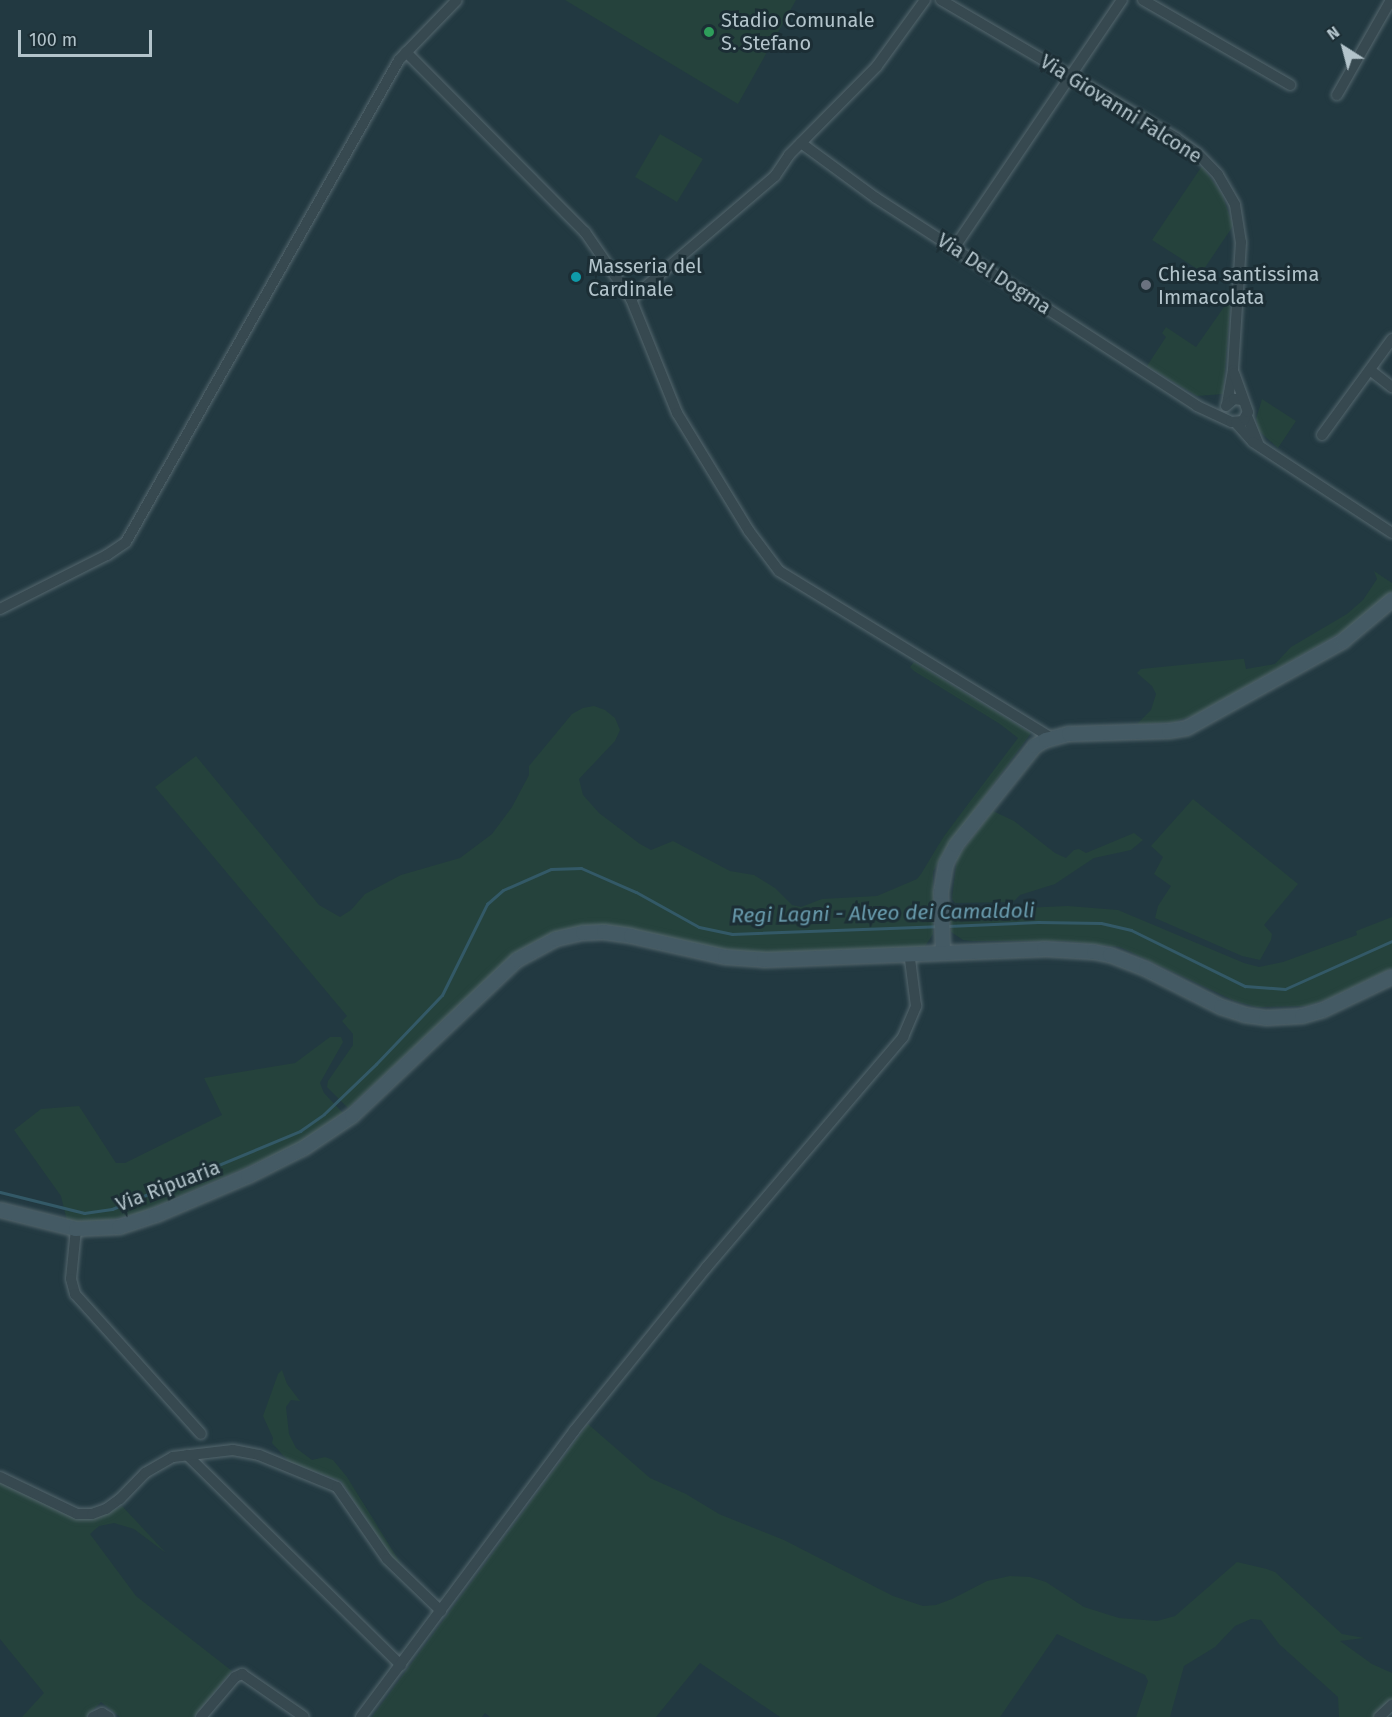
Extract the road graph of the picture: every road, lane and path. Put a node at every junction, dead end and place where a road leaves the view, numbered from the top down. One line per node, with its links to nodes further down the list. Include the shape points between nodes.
1 (457, 0): 7 (street)
2 (925, 0): 11 (street, via 860,86)
3 (941, 0): 8 (street, Via Giovanni Falcone)
4 (1122, 0): 8 (street)
5 (1143, 0): 9 (street)
6 (1391, 0): 10 (street)
7 (406, 52): 13 (street, via 585,232); 27 (street, via 126,542)
8 (1069, 76): 12 (street); 15 (street, Via Giovanni Falcone, via 1190,148 1209,164 1227,189 1238,221 1241,263)
9 (1290, 85)
10 (1337, 95)
11 (801, 143): 12 (street, Via Del Dogma); 13 (street, via 758,192)
12 (954, 248): 18 (street, Via Del Dogma)
13 (631, 299): 28 (street, via 677,413 749,531 779,571)
14 (1392, 339): 16 (street)
15 (1233, 370): 19 (street, Via Giovanni Falcone); 20 (street, Via Giovanni Falcone)
16 (1370, 370): 17 (street); 23 (street)
17 (1392, 387)
18 (1190, 399): 20 (street); 22 (street, Via Del Dogma)
19 (1242, 400): 20 (street, via 1234,399); 21 (street, via 1248,409)
20 (1226, 405): 22 (street, via 1225,414)
21 (1247, 416): 22 (street); 24 (street)
22 (1233, 422): 24 (street)
23 (1322, 435)
24 (1259, 446): 25 (street)
25 (1392, 533)
26 (1392, 600): 28 (street, via 1343,641 1199,723 1169,731)
27 (0, 609)
28 (1052, 738): 29 (street, via 1025,756 950,855 942,877)
29 (943, 952): 30 (street, Via Ripuaria); 31 (street, Via Ripuaria, via 1061,949 1110,955 1221,1007 1266,1018 1302,1016 1323,1010)
30 (910, 956): 33 (street, Via Ripuaria, via 764,960 725,957 604,932 556,939 518,960 375,1096 304,1148 156,1215 119,1227); 37 (street, via 916,1006 903,1037 663,1320 533,1485)
31 (1392, 977)
32 (0, 1210): 33 (street, Via Ripuaria)
33 (76, 1229): 34 (street, via 71,1279 75,1294)
34 (201, 1434)
35 (186, 1455): 36 (street, via 158,1463 120,1499 92,1514 77,1514); 37 (street, via 233,1450 259,1455 337,1487 387,1559); 38 (street)
36 (0, 1477)
37 (441, 1611): 38 (street)
38 (401, 1665): 44 (street)
39 (1392, 1705): 45 (street)
40 (93, 1717): 41 (street, via 102,1713)
41 (109, 1717)
42 (201, 1717): 43 (street, via 242,1674)
43 (304, 1717)
44 (361, 1717)
45 (1379, 1717)

